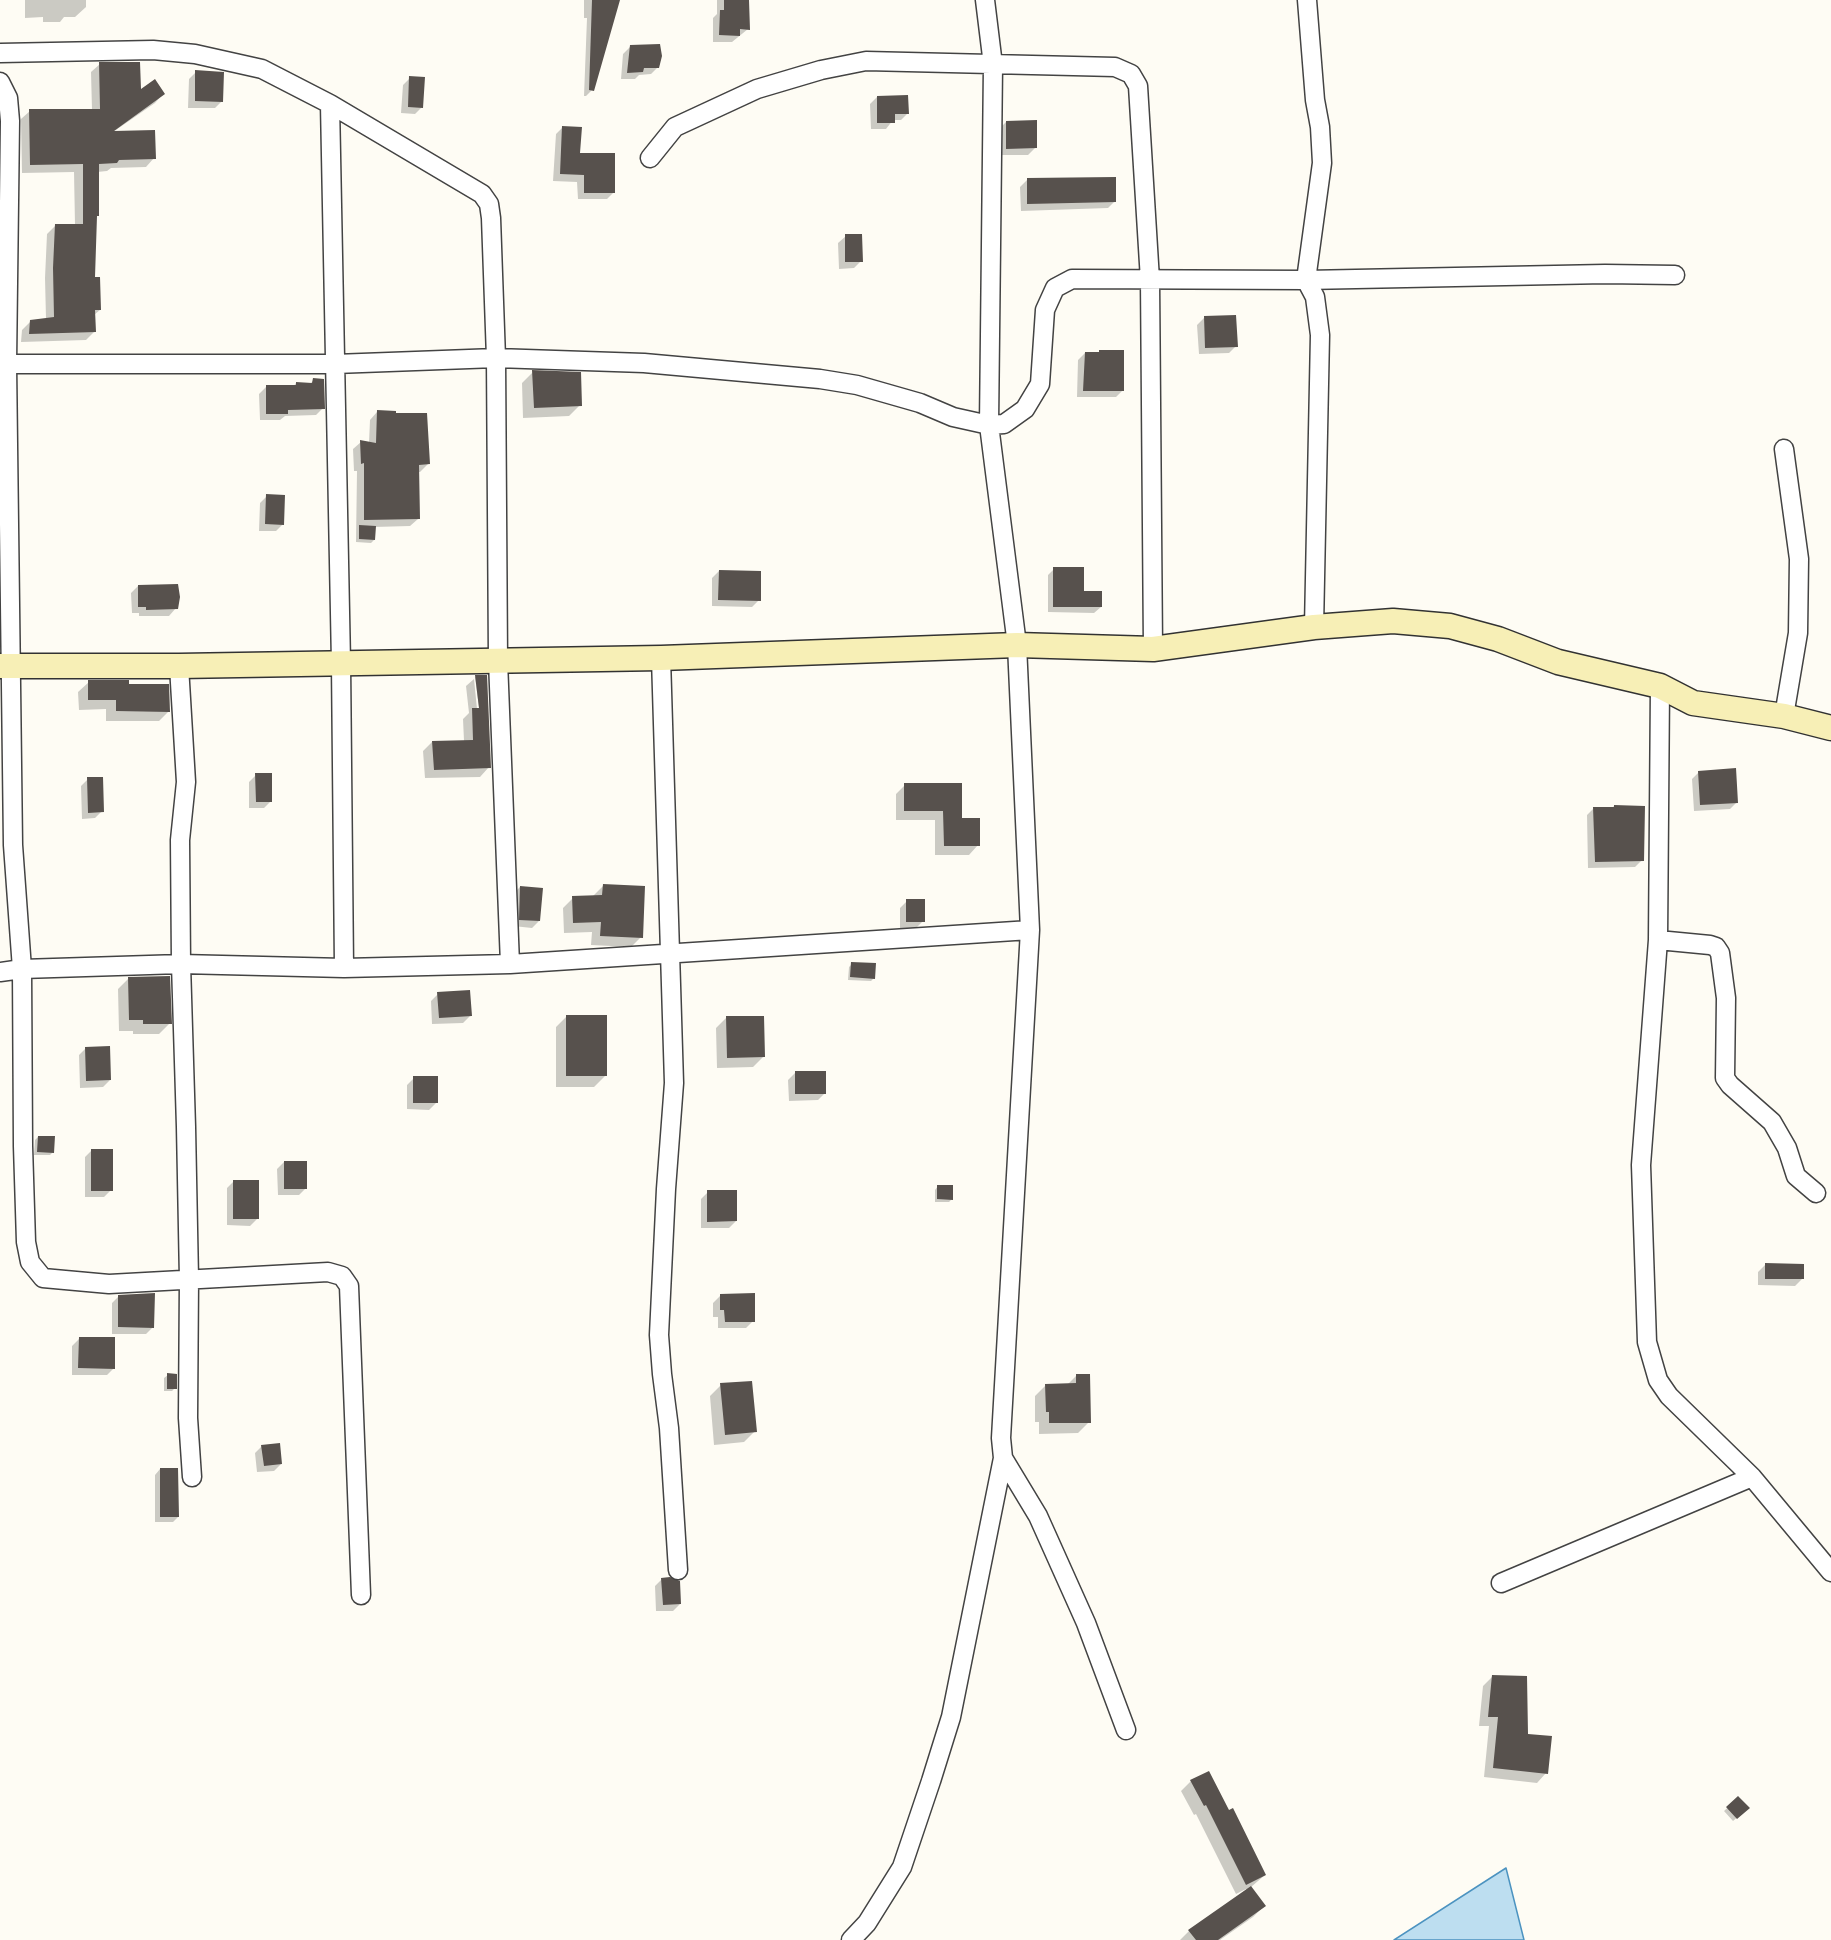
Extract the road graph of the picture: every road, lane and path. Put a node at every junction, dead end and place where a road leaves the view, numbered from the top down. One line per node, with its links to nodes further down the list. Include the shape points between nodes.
1 (985, 0): 4 (street)
2 (1307, 0): 11 (street, via 1322,163)
3 (0, 53): 6 (street, via 153,50 195,54 262,69)
4 (993, 65): 7 (street, via 866,61 821,70 757,89 696,116 675,128); 10 (street, via 1115,67 1131,74 1138,86); 15 (street)
5 (0, 82): 8 (street, via 8,98 10,121)
6 (330, 104): 12 (street, via 482,194 489,204); 14 (street)
7 (650, 158)
8 (4, 246): 13 (street)
9 (1676, 275): 11 (street)
10 (1150, 280): 11 (street); 15 (street, via 1072,279 1055,288 1045,310 1040,384 1025,409 1004,424); 19 (street)
11 (1306, 280): 17 (street, via 1315,297 1320,335)
12 (496, 358): 14 (street); 15 (street, via 644,363 820,380 868,388 952,417); 21 (street)
13 (4, 364): 14 (street); 23 (street)
14 (335, 364): 22 (street)
15 (989, 425): 18 (street)
16 (1784, 449): 26 (street, via 1799,559 1798,633)
17 (1314, 627): 19 (street); 25 (street, via 1393,621 1450,626 1558,662)
18 (1017, 645): 19 (street); 20 (street); 28 (street)
19 (1154, 649)
20 (661, 658): 21 (street); 30 (street)
21 (498, 661): 22 (street); 32 (street)
22 (341, 663): 24 (street); 34 (street)
23 (6, 666): 24 (street); 33 (street)
24 (179, 666): 31 (street, via 186,782 180,840)
25 (1660, 686): 26 (street, via 1693,703); 29 (street)
26 (1784, 716): 27 (street)
27 (1831, 728)
28 (1030, 930): 30 (street); 38 (street)
29 (1658, 940): 36 (street, via 1710,945 1720,953 1726,999 1725,1078 1772,1122 1787,1148 1796,1176); 40 (street, via 1641,1165 1647,1342 1658,1380 1669,1396)
30 (670, 954): 32 (street); 41 (street, via 674,1083 659,1335)
31 (181, 964): 33 (street); 34 (street); 37 (street)
32 (510, 964): 34 (street)
33 (22, 969): 35 (street); 37 (street, via 23,1146 30,1262 43,1278 55,1280 109,1284)
34 (344, 969)
35 (0, 972)
36 (1816, 1193)
37 (189, 1279): 39 (street, via 188,1418); 44 (street, via 328,1272 342,1276 349,1286)
38 (1003, 1458): 45 (street, via 1038,1516 1082,1612); 46 (street, via 951,1717 931,1781 902,1867 867,1923)
39 (192, 1477)
40 (1752, 1477): 42 (street); 43 (street)
41 (678, 1570)
42 (1831, 1572)
43 (1502, 1583)
44 (361, 1595)
45 (1126, 1730)
46 (851, 1940)

